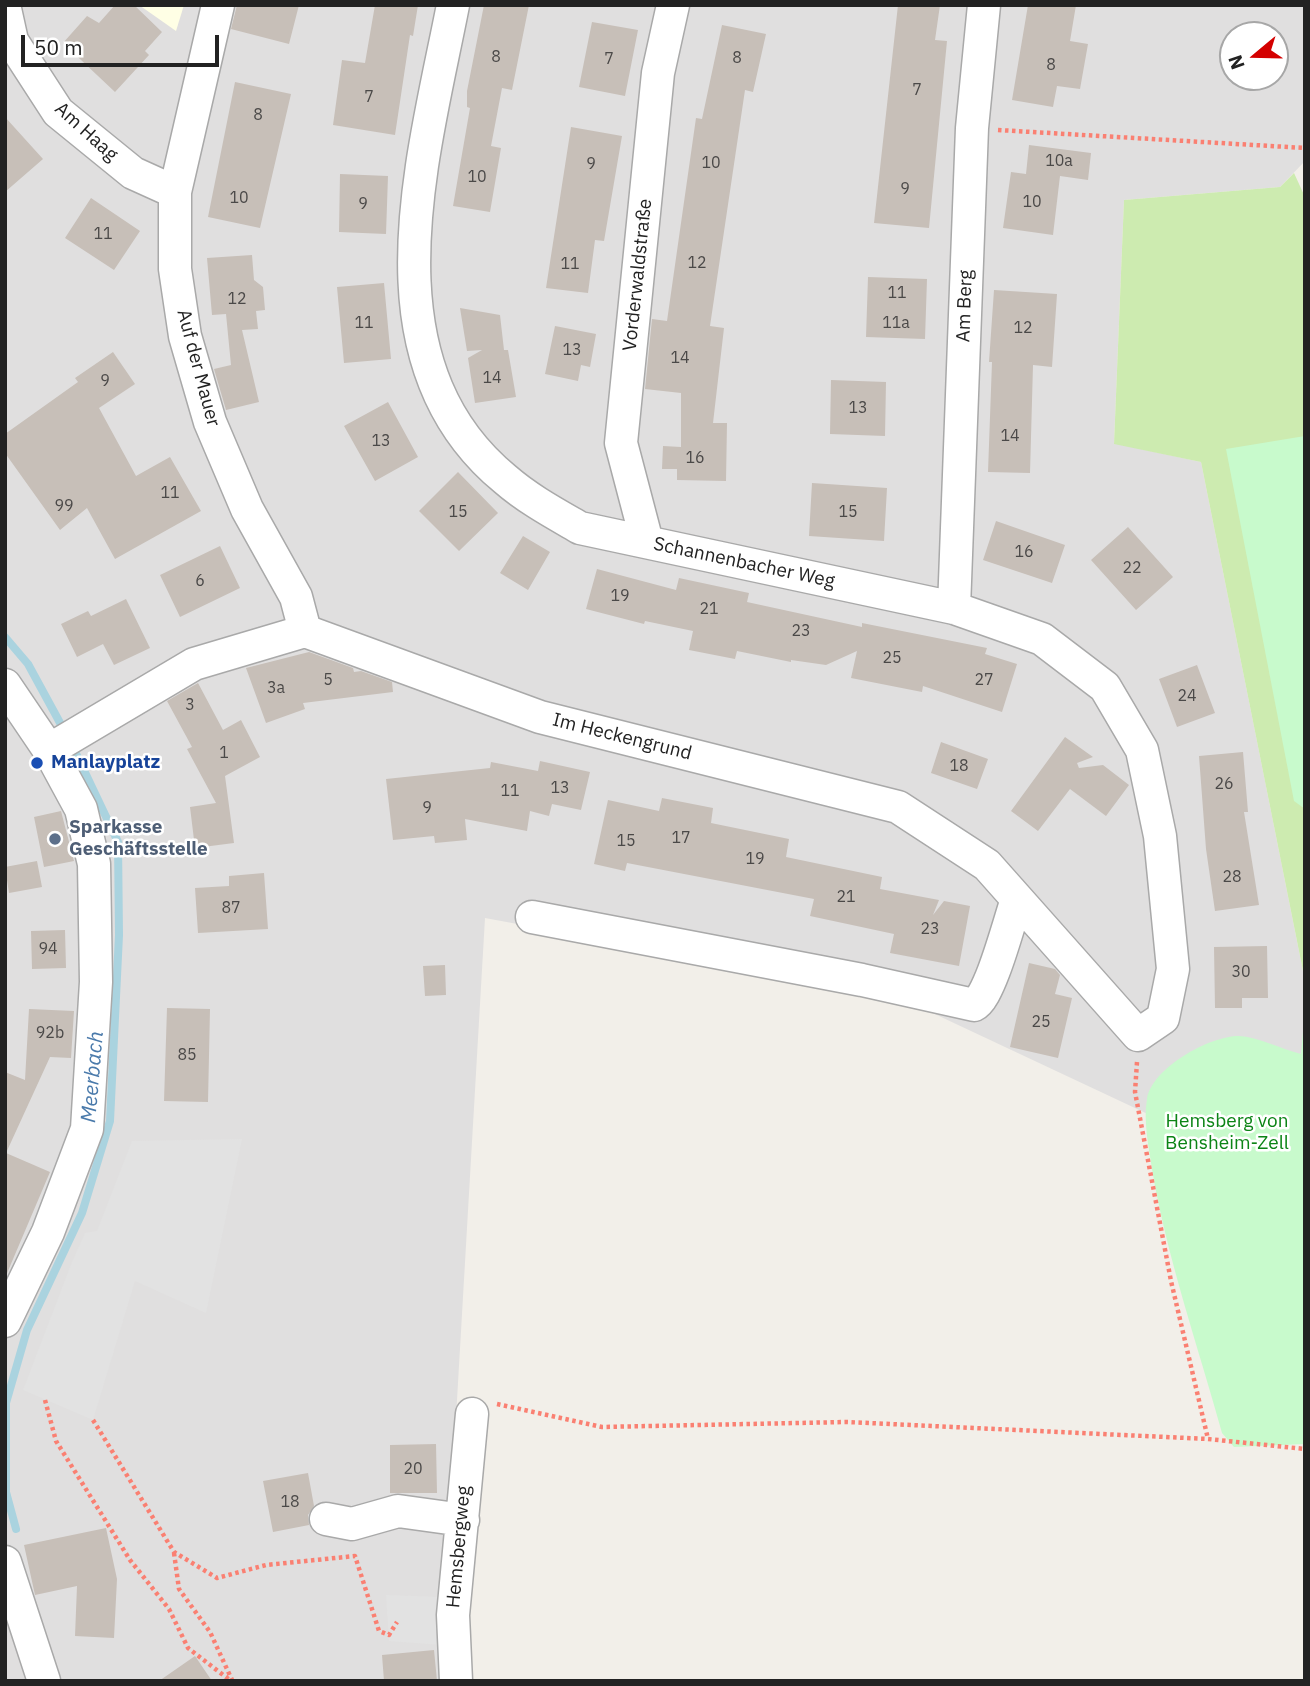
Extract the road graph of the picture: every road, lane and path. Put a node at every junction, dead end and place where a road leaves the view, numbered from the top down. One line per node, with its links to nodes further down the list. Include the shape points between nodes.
1 (218, 5): 8 (street, Auf der Mauer)
2 (453, 5): 9 (street, Schannenbacher Weg, via 417,187 412,292 424,354 467,439 503,478 580,528)
3 (673, 5): 9 (street, Vorderwaldstraße, via 658,73 621,443)
4 (984, 5): 6 (street, Am Berg)
5 (5, 9): 8 (street, Am Haag, via 12,41 58,112 133,173)
6 (972, 128): 7 (path); 10 (street, Am Berg)
7 (1305, 148)
8 (176, 192): 11 (street, Auf der Mauer, via 176,269 185,335 210,422 247,509 296,597)
9 (647, 542): 10 (street, Schannenbacher Weg)
10 (954, 608): 16 (street, Schannenbacher Weg, via 1042,639 1105,687 1142,750 1160,836 1174,969 1163,1018)
11 (305, 631): 13 (street, via 194,664); 14 (street, Im Heckengrund, via 540,717 898,807 987,865)
12 (5, 685): 13 (street)
13 (63, 742): 17 (street, via 94,864 96,982 87,1129 48,1232)
14 (1017, 899): 15 (street, via 988,984 974,1005); 16 (street, Im Heckengrund)
15 (532, 916)
16 (1138, 1035): 21 (path, via 1135,1092 1171,1281)
17 (5, 1321)
18 (45, 1399): 29 (path, via 56,1441 130,1560 169,1609 188,1648)
19 (472, 1414): 21 (path, via 494,1404 602,1427 847,1422); 24 (street, Hemsbergweg)
20 (93, 1420): 25 (path)
21 (1208, 1439): 22 (path)
22 (1305, 1449)
23 (326, 1519): 24 (street, via 352,1524 398,1511)
24 (463, 1520): 30 (street, Hemsbergweg, via 453,1625)
25 (174, 1552): 27 (path, via 217,1578 266,1565 355,1556 379,1631 388,1635); 29 (path, via 179,1589 210,1632)
26 (5, 1562): 28 (street)
27 (397, 1622)
28 (44, 1681)
29 (232, 1681)
30 (456, 1681)

